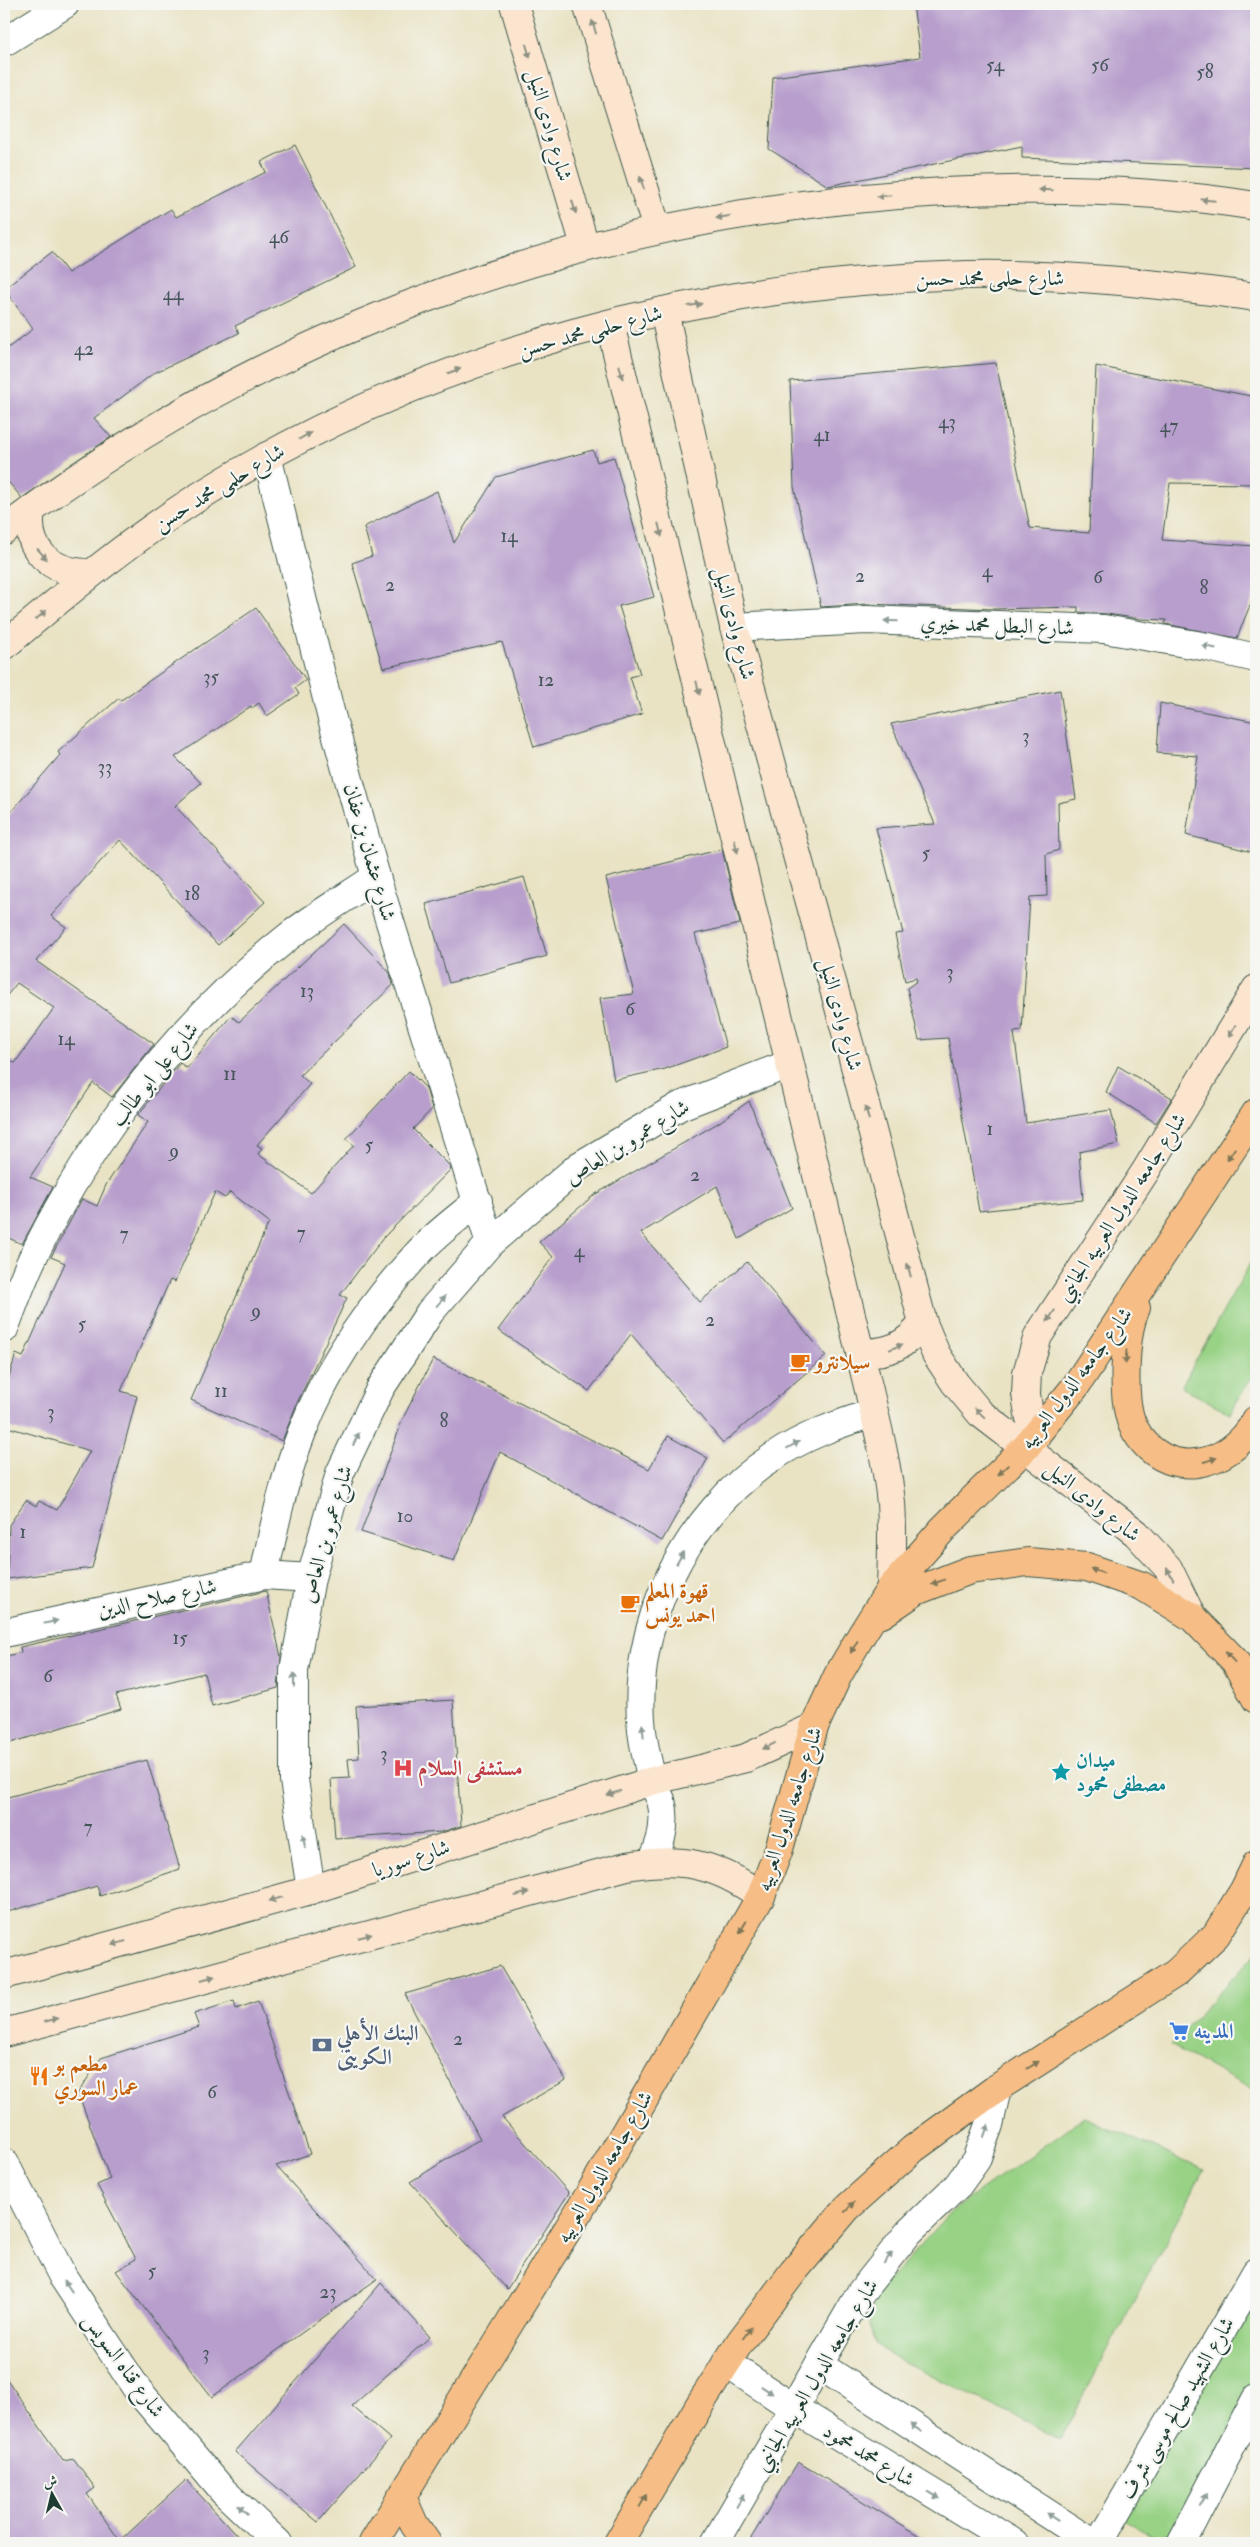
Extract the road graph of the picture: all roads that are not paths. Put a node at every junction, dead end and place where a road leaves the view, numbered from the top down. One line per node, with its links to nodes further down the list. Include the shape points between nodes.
1 (64, 4): 4 (street)
2 (514, 4): 7 (street, شارع وادى النيل, one-way to 7)
3 (587, 4): 6 (street, one-way to 3)
4 (4, 42)
5 (1256, 206): 6 (street, one-way to 6, via 1118,192 1002,189 886,195 771,209)
6 (657, 229): 7 (street)
7 (585, 246): 12 (street, via 467,282 352,326 240,379 133,440)
8 (1256, 297): 9 (street, شارع حلمى محمد حسن, one-way to 8, via 806,287 969,275 1161,284)
9 (664, 311): 10 (street, شارع حلمى محمد حسن); 15 (street, شارع وادى النيل)
10 (610, 324): 11 (street, شارع حلمى محمد حسن, one-way to 10, via 333,422 469,365); 20 (street, one-way to 20)
11 (267, 456): 14 (street, شارع حلمى محمد حسن, via 177,511); 18 (street, شارع عثمان بن عفان, via 330,714)
12 (31, 510): 13 (street); 14 (street, one-way to 14, via 28,523 38,551 61,570)
13 (4, 530)
14 (90, 573): 16 (street, شارع حلمى محمد حسن, one-way to 14)
15 (734, 627): 17 (street, شارع البطل محمد خيري, one-way to 15, via 1104,629 866,620); 25 (street, شارع وادى النيل, one-way to 15)
16 (4, 646)
17 (1256, 658)
18 (376, 877): 22 (street, شارع عثمان بن عفان); 26 (street, شارع على ابو طالب, via 282,943 212,1004 144,1081 80,1172 35,1253)
19 (1256, 989): 30 (street, شارع جامعه الدول العربيه الجانبي, one-way to 30, via 1145,1172 1038,1336 1027,1372)
20 (789, 1064): 23 (street, شارع عمرو بن العاص, via 680,1106 579,1166); 27 (street)
21 (1256, 1113): 24 (main road, شارع جامعه الدول العربيه, one-way to 24)
22 (478, 1201): 23 (street, شارع عثمان بن عفان); 31 (street, via 422,1249 374,1305 334,1365 302,1431 280,1500)
23 (490, 1243): 32 (street, شارع عمرو بن العاص, one-way to 23, via 340,1473 380,1389 430,1312)
24 (1150, 1277): 29 (main road, one-way to 29, via 1134,1312 1125,1360 1128,1408 1134,1428 1146,1444 1163,1457 1184,1463 1205,1463 1224,1456 1241,1443); 30 (main road, شارع جامعه الدول العربيه, via 1075,1387)
25 (923, 1323): 27 (street, one-way to 25, via 874,1353 902,1345); 30 (street, شارع وادى النيل, one-way to 25, via 980,1413 936,1354)
26 (4, 1330)
27 (860, 1352): 28 (street)
28 (873, 1413): 33 (street, via 891,1502); 39 (street, one-way to 28, via 642,1730 642,1678 650,1628 668,1579 693,1534 729,1492 772,1457 820,1430)
29 (1256, 1420)
30 (1031, 1441): 33 (main road, شارع جامعه الدول العربيه, one-way to 33, via 943,1529); 34 (street, شارع وادى النيل, one-way to 30, via 1168,1568 1136,1533)
31 (264, 1575): 32 (street, شارع صلاح الدين); 36 (street, شارع صلاح الدين, one-way to 31)
32 (311, 1578): 42 (street, شارع عمرو بن العاص, one-way to 32, via 294,1780 294,1670)
33 (891, 1588): 35 (main road, شارع جامعه الدول العربيه)
34 (1192, 1617): 35 (main road, one-way to 35, via 1142,1586 1087,1568 1028,1562 970,1570 916,1591); 37 (main road, one-way to 34, via 1235,1661)
35 (868, 1624): 38 (main road, شارع جامعه الدول العربيه, one-way to 38, via 838,1675)
36 (4, 1633)
37 (1256, 1698)
38 (814, 1727): 39 (street, شارع سوريا, one-way to 39, via 746,1758); 43 (main road, شارع جامعه الدول العربيه, via 779,1849)
39 (652, 1781): 40 (street, via 661,1800 664,1822 661,1843); 42 (street, شارع سوريا, one-way to 42)
40 (652, 1862): 43 (street, via 682,1862 711,1867 738,1879); 45 (street, one-way to 40)
41 (1256, 1864): 46 (main road, one-way to 41, via 1176,1973 1216,1935)
42 (311, 1890): 44 (street, شارع سوريا, one-way to 44)
43 (761, 1896): 53 (main road, شارع جامعه الدول العربيه, one-way to 53, via 589,2195)
44 (4, 1975)
45 (4, 2032)
46 (997, 2088): 49 (main road, one-way to 46, via 793,2272 847,2208 914,2149); 50 (street, شارع جامعه الدول العربيه الجانبي, one-way to 46, via 861,2292 909,2232 958,2185 976,2160 989,2125)
47 (4, 2162): 54 (street, شارع قناه السويس, one-way to 47, via 223,2491 137,2389 63,2277)
48 (1256, 2272): 61 (street, شارع الشهيد صالح موسى شرف)
49 (726, 2363): 52 (street, شارع محمد محمود, one-way to 52); 57 (main road, one-way to 49)
50 (819, 2365): 52 (street, شارع جامعه الدول العربيه الجانبي); 60 (street, one-way to 50)
51 (1256, 2399): 62 (street, one-way to 51)
52 (795, 2409): 58 (street, شارع جامعه الدول العربيه الجانبي, one-way to 52); 59 (street, شارع محمد محمود, one-way to 59)
53 (402, 2497): 55 (main road, شارع جامعه الدول العربيه); 56 (main road)
54 (278, 2543)
55 (373, 2543)
56 (427, 2543)
57 (618, 2543)
58 (715, 2543)
59 (1014, 2543)
60 (1093, 2543)
61 (1099, 2543)
62 (1181, 2543)

